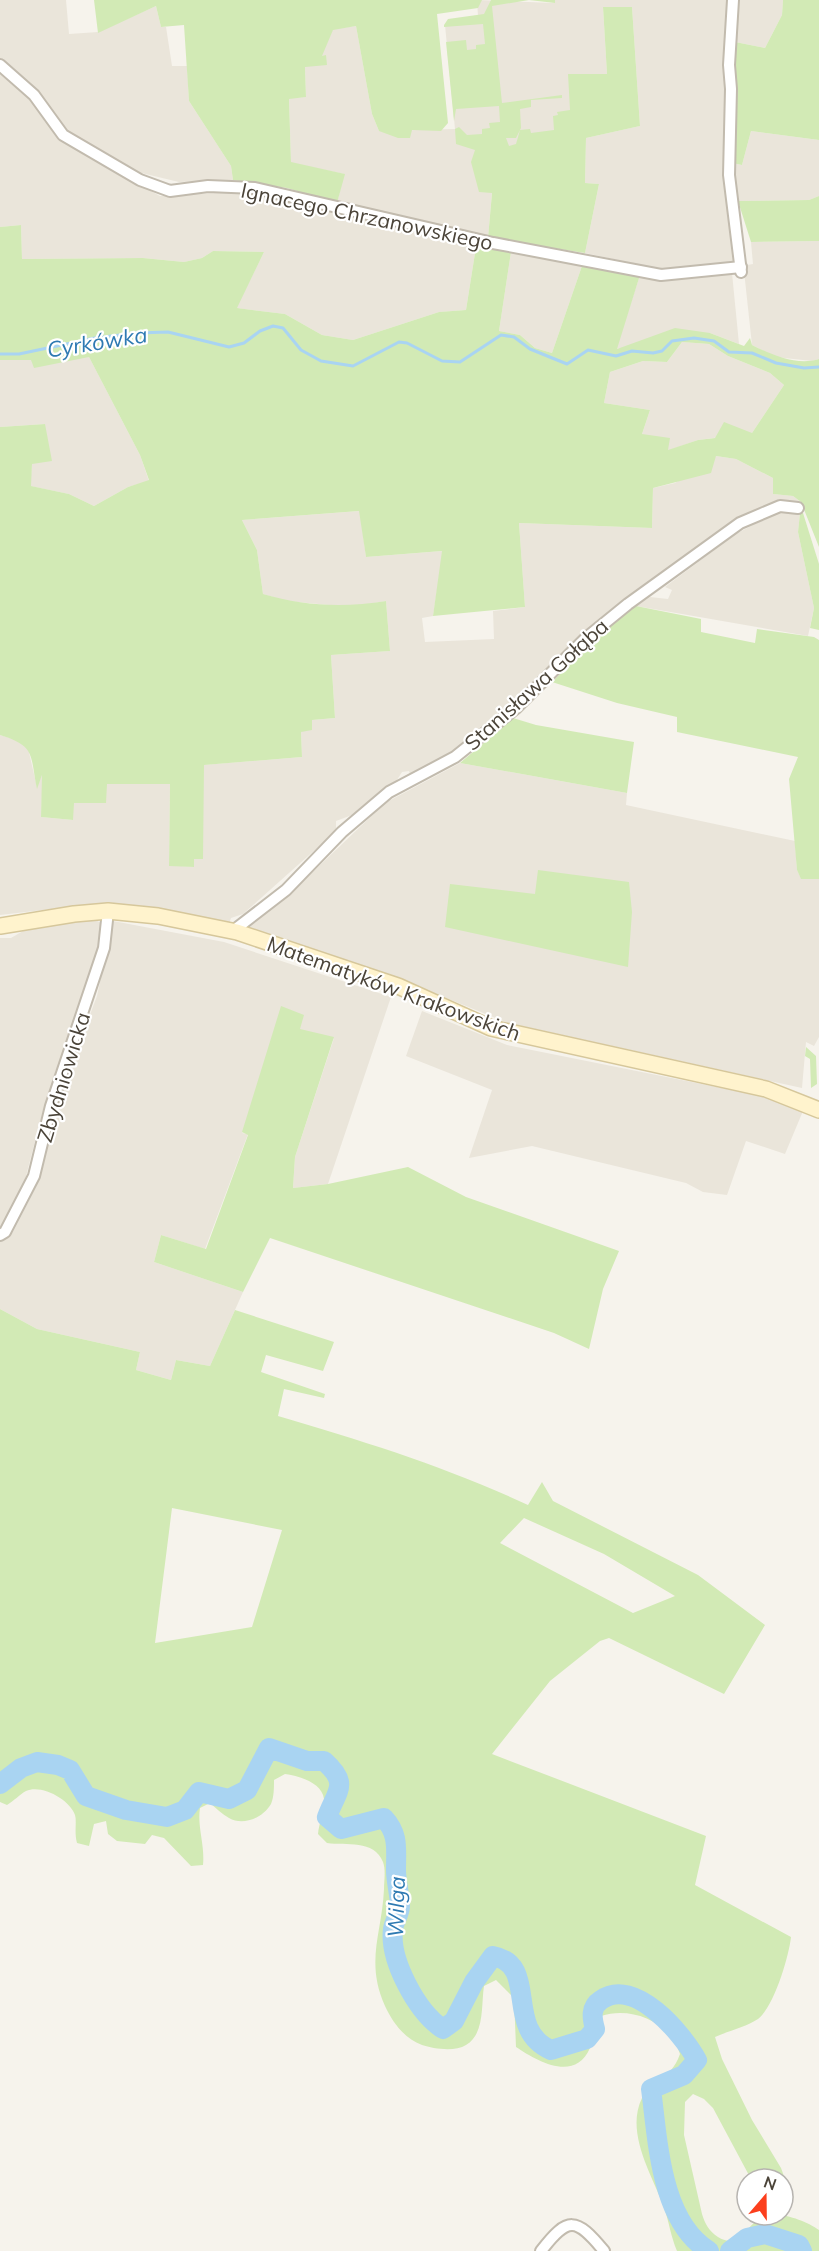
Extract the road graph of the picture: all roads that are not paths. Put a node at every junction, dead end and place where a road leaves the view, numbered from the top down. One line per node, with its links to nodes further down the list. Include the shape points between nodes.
1 (733, 0): 2 (street, Ignacego Chrzanowskiego, via 729,175 741,270 661,275 493,243 255,188 208,186 170,191 140,180 63,135 34,95)
2 (0, 65)
3 (798, 508): 6 (street, Stanisława Gołąba, via 780,506 740,523 652,586 585,639 475,742 444,764 406,781 364,812 286,890)
4 (108, 912): 5 (street, Matematyków Krakowskich); 6 (street, Matematyków Krakowskich, via 158,916); 8 (street, Zbydniowicka, via 104,948 51,1106 34,1176)
5 (0, 926)
6 (233, 931): 7 (street, Matematyków Krakowskich, via 398,986 491,1028 766,1089)
7 (819, 1110)
8 (0, 1235)
9 (541, 2251): 10 (street, via 565,2224 574,2223 584,2228)
10 (604, 2251)

